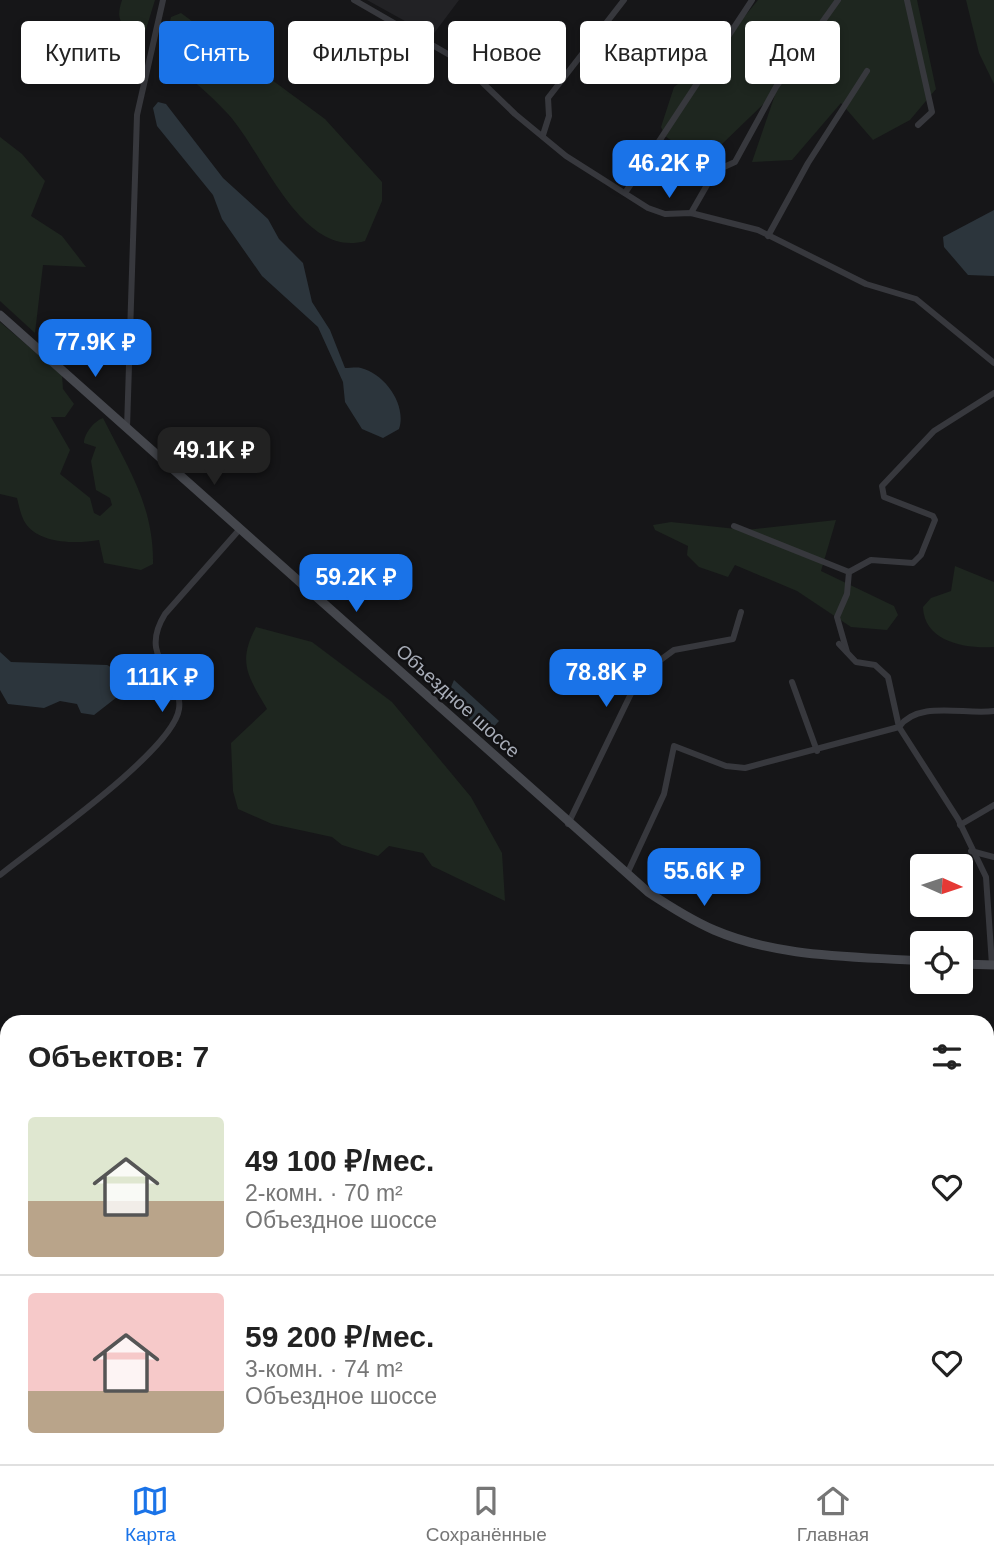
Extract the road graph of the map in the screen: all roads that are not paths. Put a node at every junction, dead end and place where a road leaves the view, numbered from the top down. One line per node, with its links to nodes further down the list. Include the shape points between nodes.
1 (163, 0): 16 (street, via 137,115)
2 (354, 0): 9 (street, via 460,61)
3 (624, 0): 9 (street, via 548,98)
4 (752, 0): 10 (street)
5 (838, 0): 11 (street, via 776,87 734,162 715,171)
6 (907, 0): 8 (street, via 932,112)
7 (867, 72): 12 (street)
8 (918, 125)
9 (543, 135): 10 (street, via 566,156)
10 (625, 193): 11 (street, via 665,214)
11 (691, 213): 12 (street)
12 (768, 236): 14 (street, via 866,284 916,299)
13 (0, 315): 16 (main road, Объездное шоссе)
14 (994, 363)
15 (994, 393): 19 (street, via 934,431 882,486 884,496 935,520 917,560 907,565 871,560)
16 (127, 428): 18 (main road, Объездное шоссе)
17 (734, 526): 19 (street)
18 (239, 530): 28 (main road, Объездное шоссе); 33 (street, via 156,629 159,657 178,695 174,722 139,764 102,797)
19 (849, 572): 22 (street, via 847,594 837,617)
20 (741, 612): 28 (street, via 733,639 674,650 640,675)
21 (839, 644): 22 (street)
22 (848, 653): 25 (street, via 887,677)
23 (792, 682): 26 (street)
24 (994, 711): 25 (street, via 926,711 907,717)
25 (899, 727): 26 (street); 29 (street)
26 (817, 751): 32 (street, via 745,768 726,766 674,746 664,794)
27 (994, 805): 29 (street)
28 (568, 824): 32 (main road, Объездное шоссе)
29 (960, 825): 30 (street)
30 (971, 851): 31 (street); 36 (street, via 986,877)
31 (994, 856)
32 (627, 874): 34 (main road, Объездное шоссе, via 674,908 753,944 794,952)
33 (0, 875)
34 (910, 960)
35 (973, 964): 36 (main road)
36 (993, 965)

